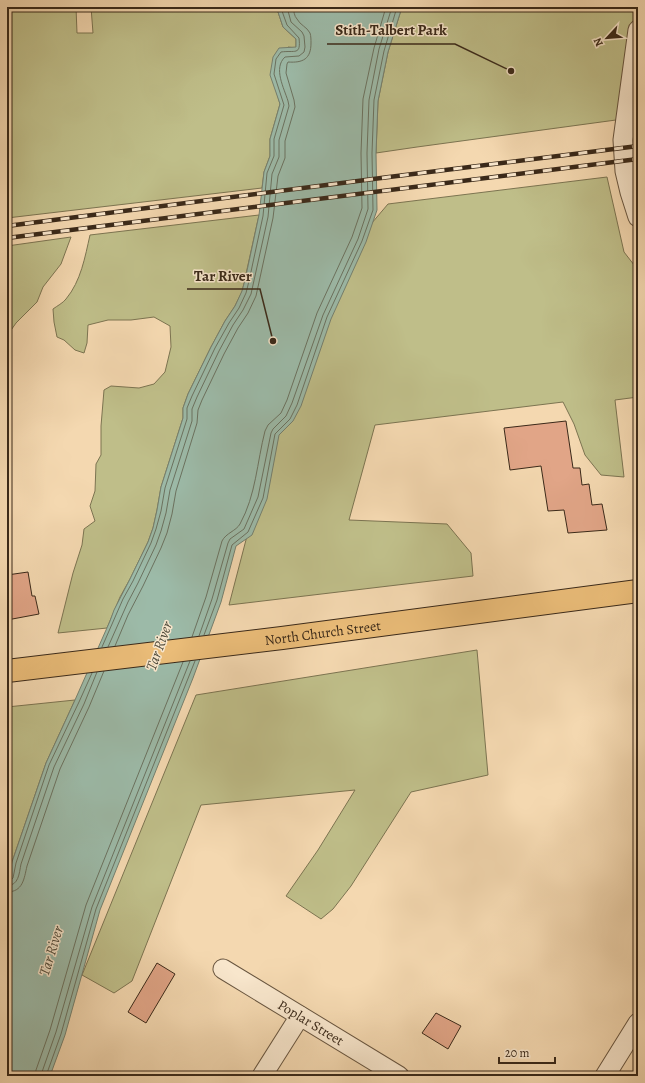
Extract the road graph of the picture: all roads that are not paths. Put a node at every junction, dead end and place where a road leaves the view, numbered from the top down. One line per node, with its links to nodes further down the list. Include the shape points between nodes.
1 (638, 30): 2 (street, via 624,140 625,171)
2 (638, 217)
3 (638, 591): 4 (main road, North Church Street)
4 (7, 671)
5 (223, 969): 6 (street, Poplar Street)
6 (300, 1016): 8 (street); 9 (street, Poplar Street)
7 (638, 1023): 10 (street)
8 (262, 1076)
9 (399, 1076)
10 (605, 1076)

